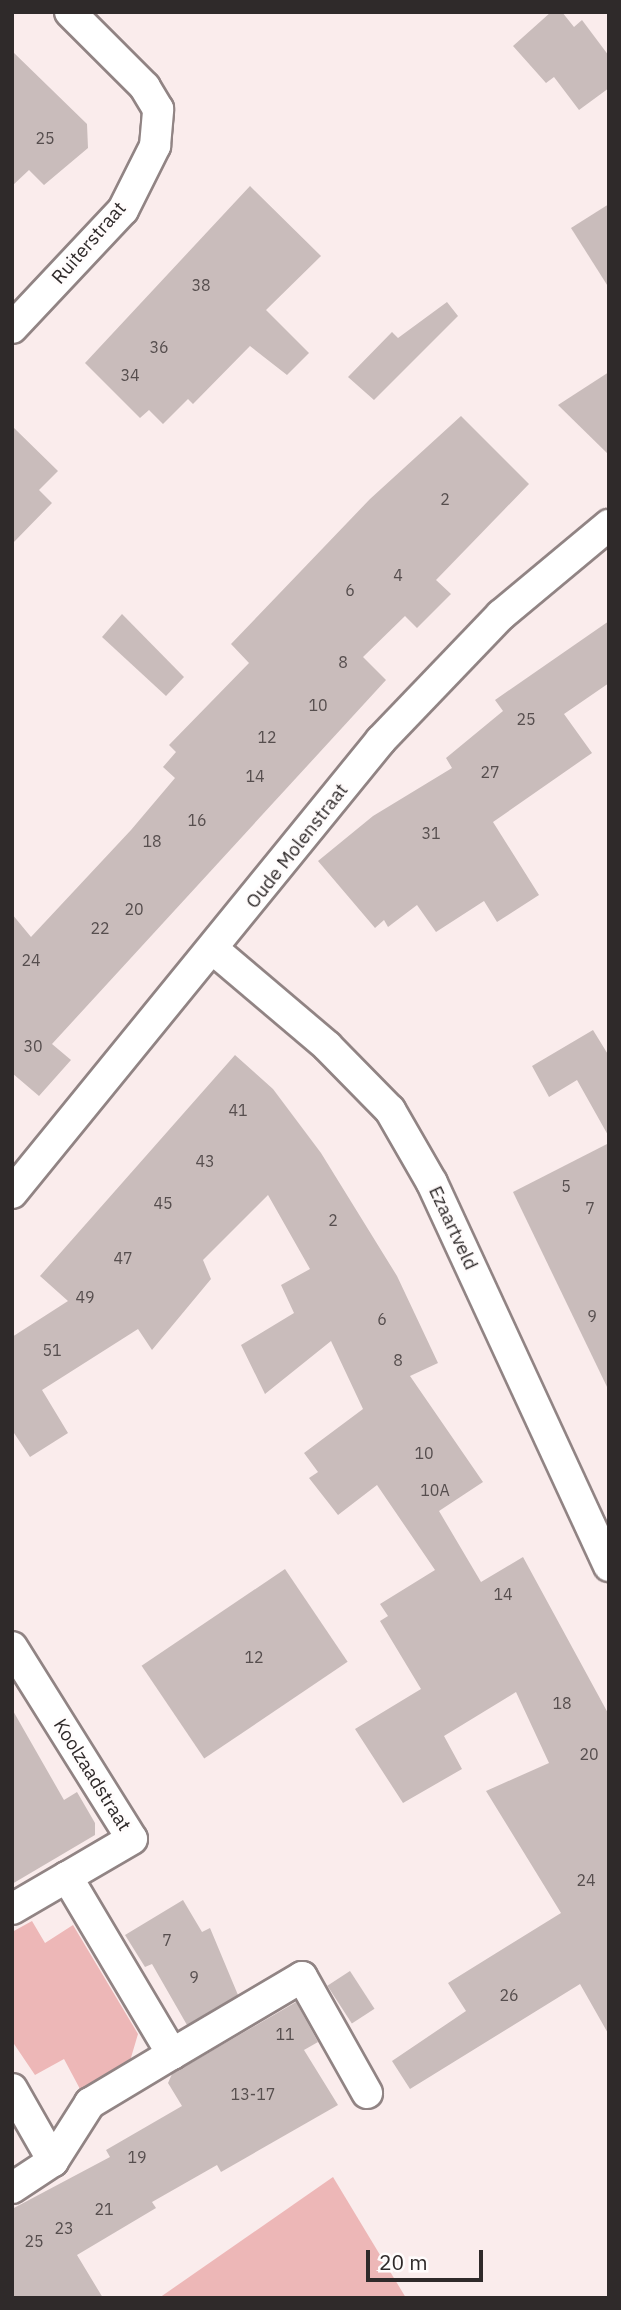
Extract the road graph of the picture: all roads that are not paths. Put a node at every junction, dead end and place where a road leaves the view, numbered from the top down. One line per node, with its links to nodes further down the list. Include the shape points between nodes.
1 (70, 12): 2 (street, Ruiterstraat, via 145,87 158,109 155,146 123,210)
2 (12, 328)
3 (609, 525): 4 (street, Oude Molenstraat, via 501,615 380,740)
4 (214, 950): 5 (street, Oude Molenstraat); 6 (street, Ezaartveld, via 327,1046 390,1110 432,1183)
5 (12, 1193)
6 (609, 1566)
7 (12, 1647): 8 (street, Koolzaadstraat, via 132,1839)
8 (67, 1877): 9 (street, Koolzaadstraat); 10 (street)
9 (12, 1909)
10 (172, 2054): 12 (street, via 302,1977); 13 (street, via 90,2103)
11 (12, 2089): 13 (street)
12 (367, 2093)
13 (53, 2161): 14 (street)
14 (12, 2188)

